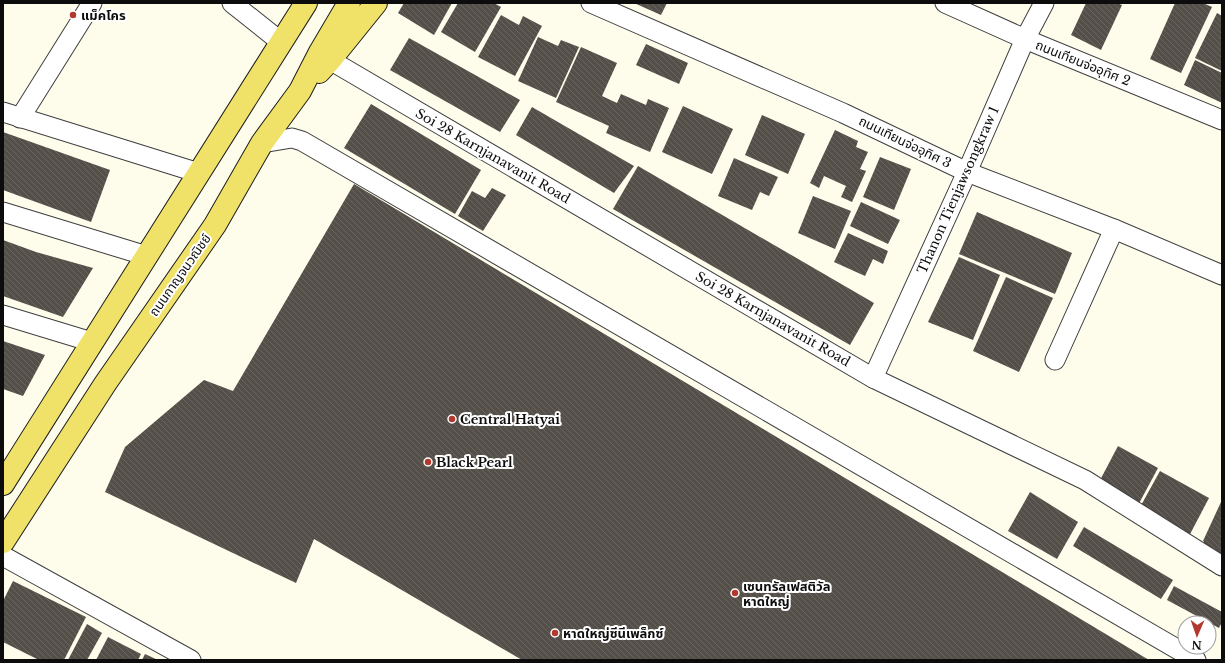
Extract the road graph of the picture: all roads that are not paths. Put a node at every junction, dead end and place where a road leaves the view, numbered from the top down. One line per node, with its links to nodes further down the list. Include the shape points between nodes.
1 (92, 3): 13 (street)
2 (232, 3): 10 (street)
3 (306, 3): 10 (main road)
4 (349, 3): 12 (main road, ถนนกาญจนวณิชย์)
5 (376, 3): 11 (main road)
6 (591, 3): 16 (street, ถนนเทียนจ่ออุทิศ 3, via 843,113)
7 (946, 3): 9 (street, ถนนเทียนจ่ออุทิศ 2)
8 (1044, 3): 9 (street, Thanon Tienjawsongkraw 1)
9 (1025, 39): 14 (street, ถนนเทียนจ่ออุทิศ 2); 16 (street, Thanon Tienjawsongkraw 1)
10 (281, 42): 17 (main road)
11 (330, 60): 12 (main road); 25 (street, Soi 28 Karnjanavanit Road)
12 (300, 91): 15 (main road, ถนนกาญจนวณิชย์)
13 (12, 115): 17 (street)
14 (1222, 120)
15 (262, 143): 28 (main road, ถนนกาญจนวณิชย์, via 215,225 105,384); 32 (street, via 300,139)
16 (967, 172): 19 (street, ถนนเทียนจ่ออุทิศ 3); 25 (street, Thanon Tienjawsongkraw 1)
17 (198, 173): 20 (main road)
18 (3, 212): 20 (street)
19 (1114, 229): 21 (street, ถนนเทียนจ่ออุทิศ 3); 24 (street)
20 (146, 256): 23 (main road)
21 (1222, 275)
22 (3, 315): 23 (street)
23 (92, 342): 26 (main road)
24 (1054, 360)
25 (873, 378): 30 (street, Soi 28 Karnjanavanit Road, via 1085,480)
26 (9, 462): 27 (main road)
27 (3, 484)
28 (3, 542)
29 (3, 556): 31 (street)
30 (1222, 566)
31 (191, 660)
32 (1196, 660)

